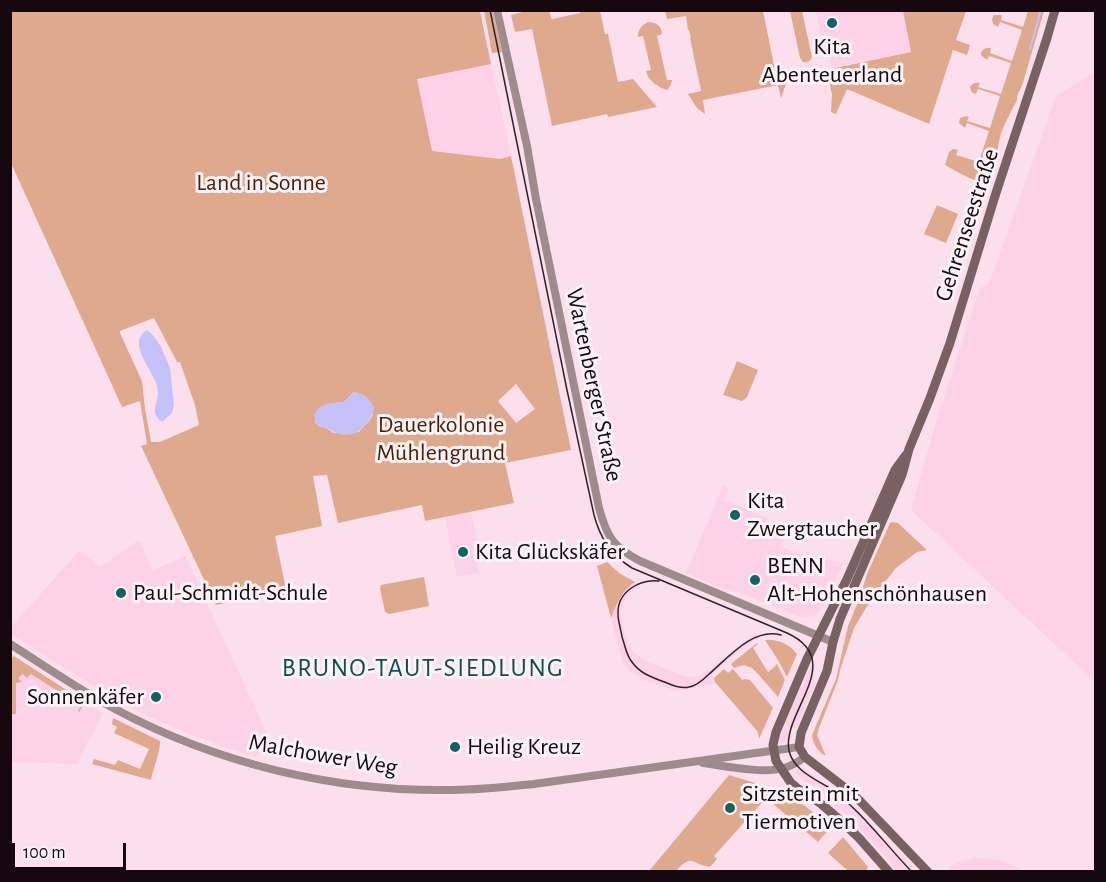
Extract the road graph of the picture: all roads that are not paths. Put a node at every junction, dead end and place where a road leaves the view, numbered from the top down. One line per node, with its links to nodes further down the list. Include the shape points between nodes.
1 (497, 10): 4 (street, Wartenberger Straße, via 528,146 599,508 607,531 615,545 640,561)
2 (1054, 10): 3 (main road, Gehrenseestraße, via 954,330)
3 (909, 450): 4 (main road, Gehrenseestraße, via 895,470); 5 (main road, Gehrenseestraße)
4 (818, 637): 5 (street, Wartenberger Straße); 8 (main road, via 776,732)
5 (833, 642): 7 (main road, via 827,671)
6 (10, 644): 10 (street, Malchower Weg, via 94,698 152,728 240,761 312,778 381,788 454,790 534,784)
7 (799, 747): 8 (street, Malchower Weg); 9 (main road)
8 (774, 750): 10 (street, Malchower Weg); 11 (main road)
9 (805, 758): 11 (street, Malchower Weg); 13 (main road, via 860,801)
10 (693, 761): 11 (street, Malchower Weg, via 746,769)
11 (781, 769): 12 (main road, via 797,788 845,825)
12 (889, 872)
13 (928, 872)

